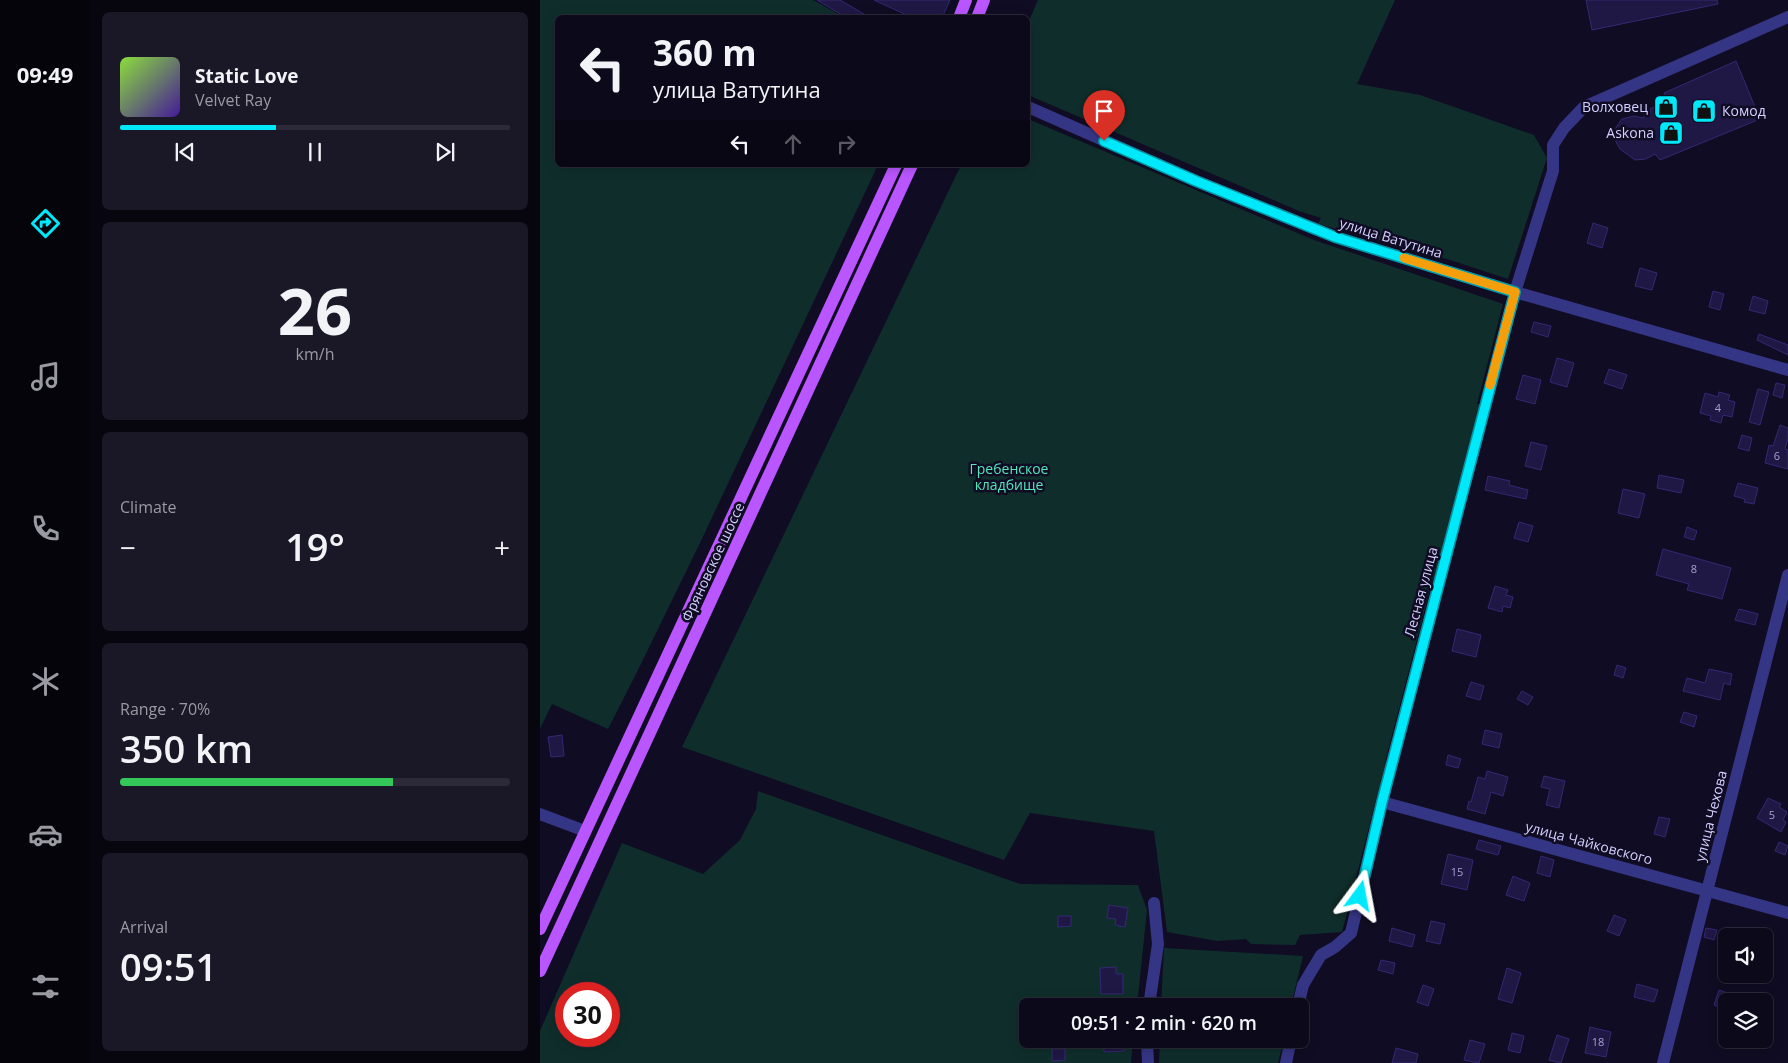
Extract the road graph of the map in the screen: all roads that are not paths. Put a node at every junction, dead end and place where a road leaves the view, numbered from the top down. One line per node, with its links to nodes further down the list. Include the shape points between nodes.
1 (966, 0): 3 (main road)
2 (984, 0): 4 (main road)
3 (960, 15)
4 (977, 15)
5 (1788, 16): 9 (street, Лесная улица, via 1584,107 1553,145 1554,171)
6 (1030, 108): 9 (street, улица Ватутина, via 1335,237)
7 (895, 167): 14 (main road, Фряновское шоссе)
8 (911, 167): 19 (main road, Фряновское шоссе)
9 (1515, 292): 10 (street, улица Ватутина); 12 (street, Лесная улица)
10 (1788, 370)
11 (1788, 576): 15 (street, улица Чехова)
12 (1382, 802): 15 (street, улица Чайковского); 21 (street, Лесная улица, via 1351,933 1320,955 1303,985)
13 (540, 814): 14 (street)
14 (585, 831): 18 (main road, Фряновское шоссе)
15 (1708, 892): 17 (street, улица Чайковского); 26 (street, улица Чехова)
16 (1154, 903): 20 (street, via 1158,944)
17 (1788, 913)
18 (540, 929)
19 (540, 972)
20 (1150, 998)
21 (1300, 998)
22 (1147, 1048): 24 (street)
23 (1289, 1048): 25 (street)
24 (1148, 1063)
25 (1286, 1063)
26 (1663, 1063)

